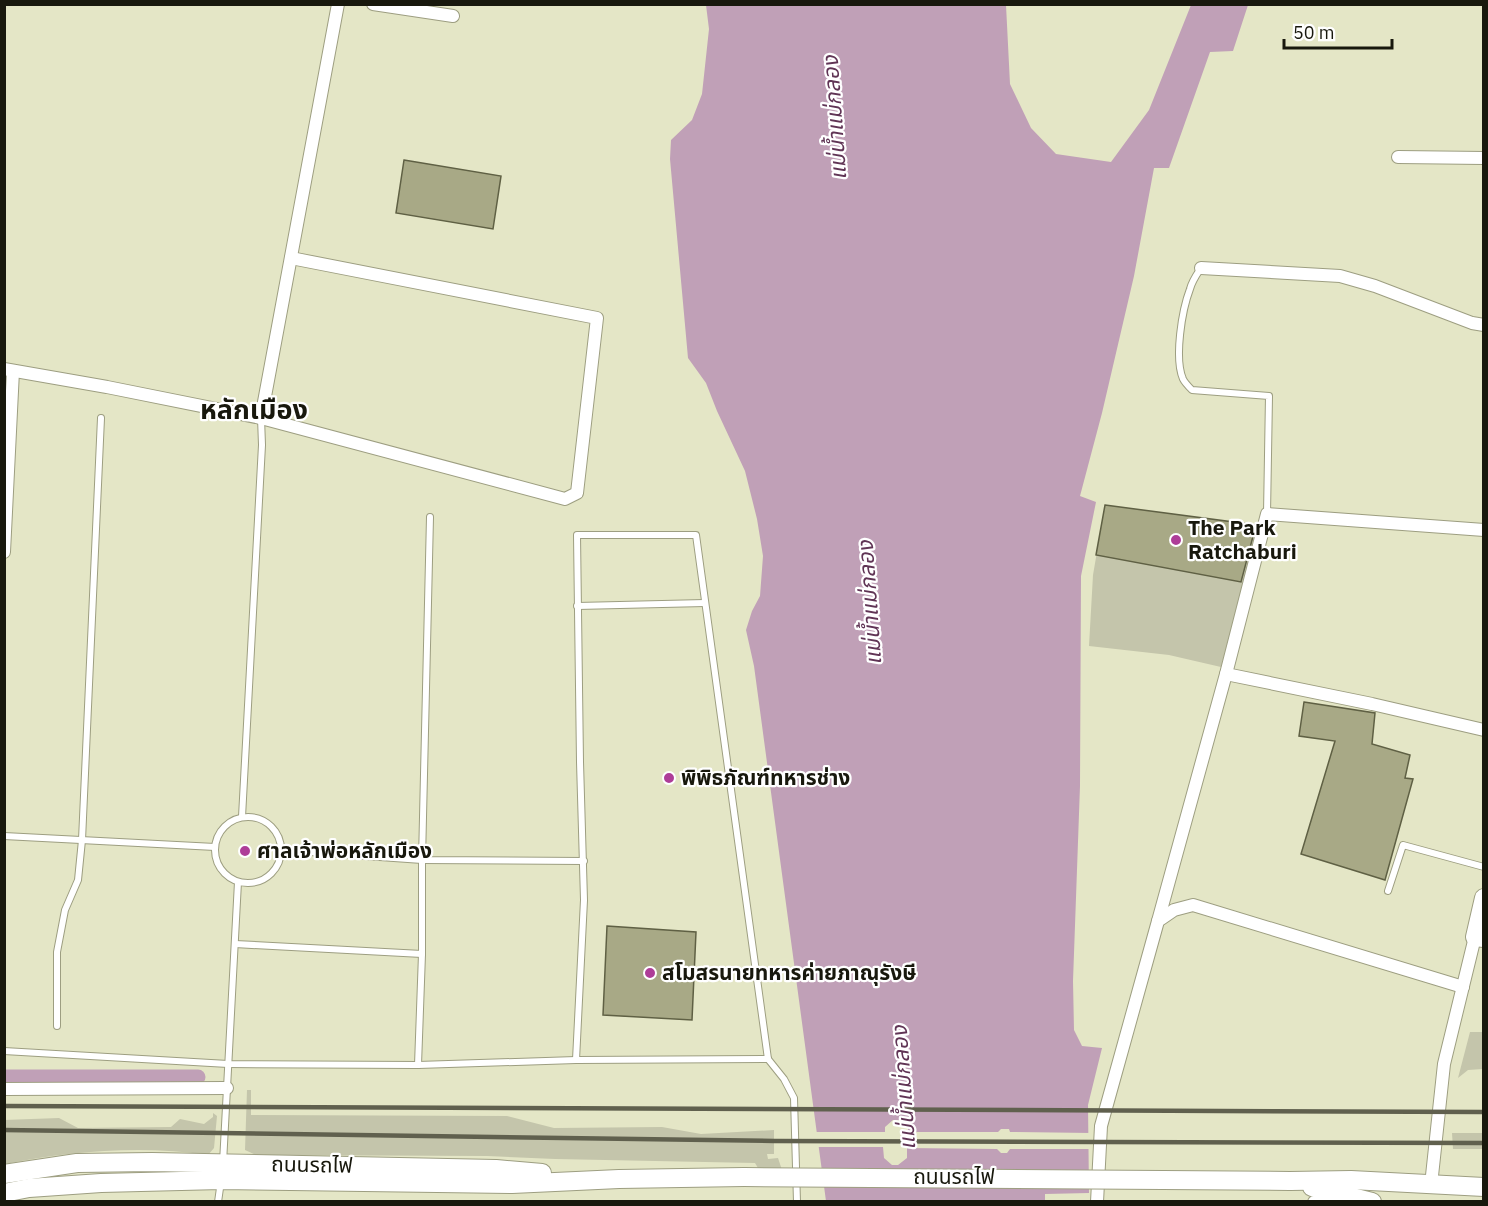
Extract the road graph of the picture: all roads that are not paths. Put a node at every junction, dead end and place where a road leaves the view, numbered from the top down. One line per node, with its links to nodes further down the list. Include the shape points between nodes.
1 (338, 4): 6 (street)
2 (373, 4): 3 (street)
3 (453, 16)
4 (1398, 157): 5 (street)
5 (1484, 158)
6 (291, 258): 11 (street); 11 (street, via 597,318 577,493 565,499)
7 (1201, 268): 8 (street, via 1340,276); 13 (lane, via 1185,303 1180,365 1184,380 1192,390 1269,396)
8 (1484, 324)
9 (9, 370): 11 (street); 12 (street)
10 (101, 418): 23 (lane)
11 (261, 418): 21 (lane)
12 (7, 452): 16 (street)
13 (1267, 514): 15 (street); 19 (street)
14 (430, 517): 26 (lane)
15 (1484, 530)
16 (5, 551)
17 (705, 603): 18 (lane); 18 (lane, via 696,535 577,535); 39 (lane)
18 (577, 606): 27 (lane)
19 (1227, 674): 20 (street); 32 (street)
20 (1484, 730)
21 (242, 817): 24 (lane, via 225,826); 25 (lane, via 254,817 274,828)
22 (4, 836): 23 (lane)
23 (82, 840): 24 (lane); 37 (lane, via 78,880 65,910 57,952)
24 (215, 847): 29 (lane, via 220,868)
25 (281, 850): 26 (lane); 29 (lane, via 271,876 261,882)
26 (422, 860): 27 (lane); 35 (lane)
27 (584, 861): 40 (lane)
28 (1484, 867): 30 (lane, via 1403,845)
29 (238, 882): 34 (lane)
30 (1388, 891)
31 (1484, 898): 33 (main road)
32 (1158, 921): 36 (street, via 1174,910 1193,905); 54 (street, via 1101,1126)
33 (1479, 938): 36 (street)
34 (235, 944): 35 (lane); 41 (lane)
35 (422, 954): 42 (lane)
36 (1463, 987): 48 (street, via 1447,1054)
37 (57, 1026)
38 (4, 1052): 41 (lane)
39 (768, 1059): 40 (lane); 53 (lane, via 794,1098)
40 (576, 1060): 42 (lane)
41 (228, 1064): 42 (lane); 43 (lane)
42 (418, 1065)
43 (227, 1088): 44 (street); 45 (lane)
44 (4, 1089)
45 (222, 1172): 46 (main road, ถนนรถไฟ, via 77,1163); 47 (main road, ถนนรถไฟ, bridge, via 496,1169 619,1179); 50 (main road, ถนนรถไฟ); 52 (lane)
46 (4, 1173)
47 (1290, 1181): 48 (main road, ถนนรถไฟ); 51 (main road, ถนนรถไฟ)
48 (1431, 1185): 49 (main road, ถนนรถไฟ)
49 (1484, 1187)
50 (4, 1192)
51 (1366, 1201): 55 (street)
52 (218, 1202)
53 (797, 1202)
54 (1097, 1202)
55 (1314, 1202)

